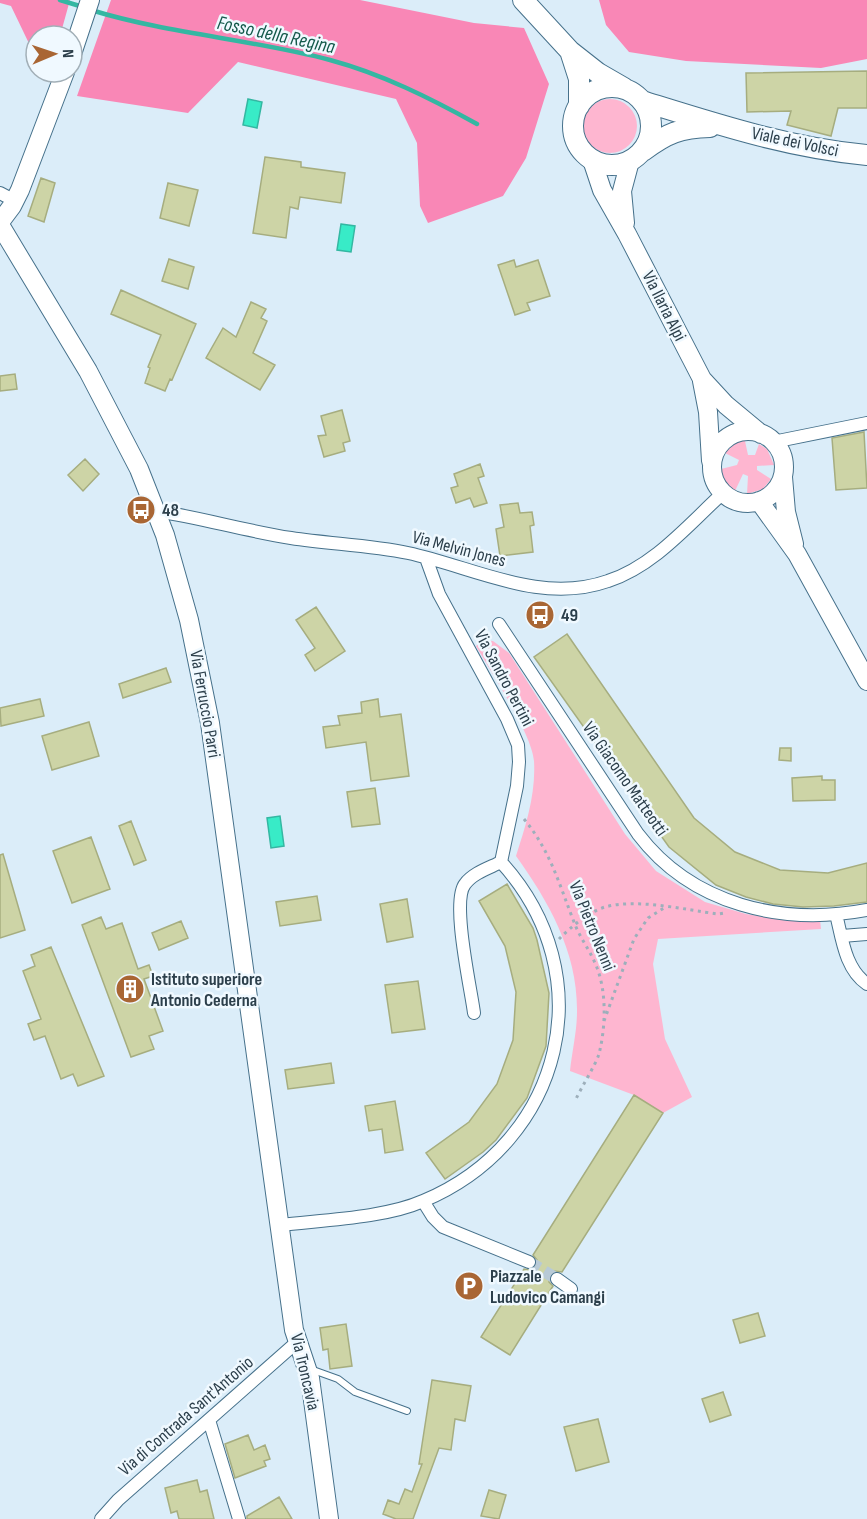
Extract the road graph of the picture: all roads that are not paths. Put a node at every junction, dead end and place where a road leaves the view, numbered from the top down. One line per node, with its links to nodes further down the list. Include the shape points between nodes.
1 (90, 0): 3 (street)
2 (523, 0): 4 (main road, Viale dei Volsci)
3 (82, 24)
4 (570, 51): 6 (main road, Viale dei Volsci); 7 (main road, Viale dei Volsci, via 579,79)
5 (60, 84): 12 (street)
6 (634, 95): 7 (main road, via 613,87 600,89); 8 (main road, Viale dei Volsci); 10 (main road, via 648,110 651,121 647,143)
7 (579, 106): 11 (main road, via 573,130 576,142)
8 (723, 126): 9 (main road, Viale dei Volsci, via 791,144); 10 (main road, Viale dei Volsci, via 675,131)
9 (867, 155)
10 (636, 157): 11 (main road, via 618,165); 14 (street, via 622,191)
11 (592, 160): 14 (street, Via Ilaria Alpi, via 602,190)
12 (8, 197): 13 (street)
13 (0, 224): 22 (street, Via Ferruccio Parri, via 93,380)
14 (627, 234): 15 (street, Via Ilaria Alpi)
15 (702, 379): 17 (street, Via Ilaria Alpi, via 726,405); 18 (street, Via Ilaria Alpi)
16 (867, 423): 17 (street)
17 (767, 438): 18 (street, via 752,432 732,435 717,449); 19 (street, via 780,451)
18 (712, 469): 20 (street)
19 (783, 473): 21 (street, via 775,490); 23 (street, via 786,512)
20 (723, 493): 21 (street, via 740,502); 24 (street, Via Melvin Jones, via 645,562 590,587 556,589 523,585)
21 (759, 501): 23 (street)
22 (157, 512): 24 (street, Via Melvin Jones, via 284,537); 35 (street, Via Ferruccio Parri, via 189,620 209,714)
23 (797, 554): 26 (street)
24 (426, 558): 27 (street, Via Sandro Pertini, via 439,594 518,742 514,806)
25 (499, 624): 29 (street, Via Giacomo Matteotti, via 643,841 663,862 715,896 743,906 791,915)
26 (867, 681)
27 (501, 862): 33 (street, via 471,878 460,894); 34 (street, via 530,899 551,946 558,976 560,1017 551,1060 537,1097 507,1141 458,1183)
28 (867, 910): 29 (street, Via Giacomo Matteotti)
29 (836, 914): 31 (street)
30 (867, 934): 31 (street)
31 (842, 936): 32 (street, via 852,968)
32 (867, 984)
33 (474, 1013)
34 (423, 1201): 35 (street, via 385,1212); 36 (street, via 443,1227)
35 (280, 1226): 39 (street, Via Troncavia)
36 (529, 1262)
37 (557, 1280): 38 (street)
38 (571, 1289)
39 (297, 1342): 40 (street, Via Troncavia); 42 (street, Via di Contrada Sant'Antonio)
40 (306, 1364): 41 (lane, via 355,1392); 45 (street, Via Troncavia)
41 (407, 1411)
42 (209, 1420): 43 (street, Via di Contrada Sant'Antonio); 44 (street)
43 (101, 1519)
44 (239, 1519)
45 (329, 1519)

